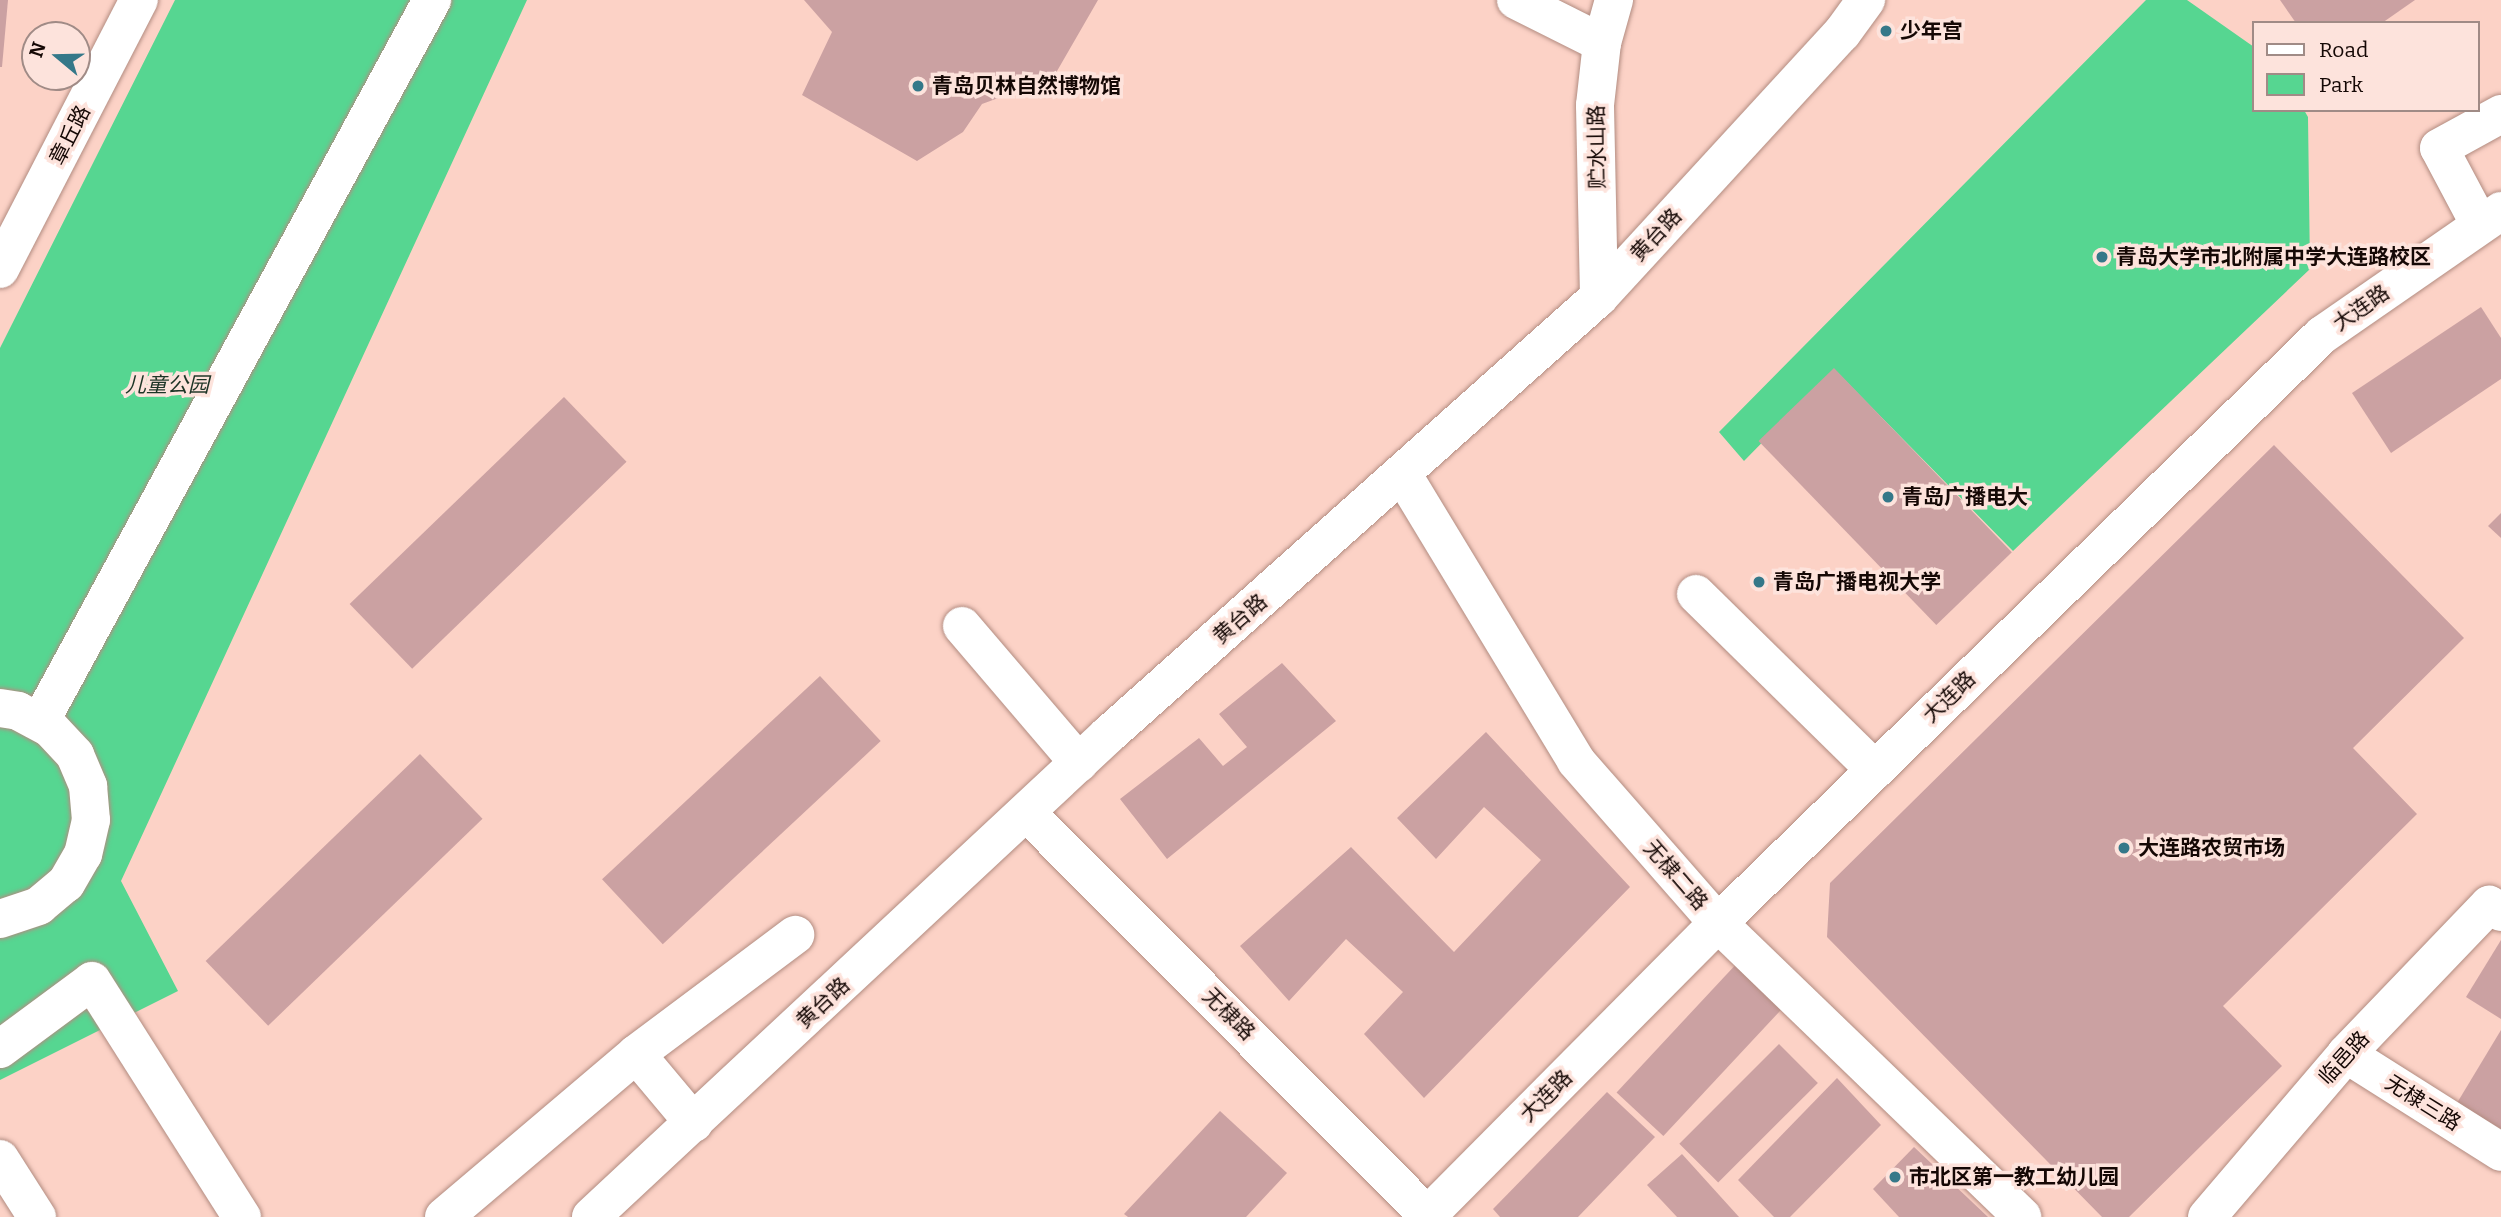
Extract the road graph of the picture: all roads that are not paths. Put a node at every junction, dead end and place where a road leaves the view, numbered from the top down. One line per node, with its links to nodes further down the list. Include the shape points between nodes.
1 (139, 0): 9 (street, 章丘路)
2 (432, 0): 15 (street)
3 (1516, 0): 6 (street)
4 (1614, 0): 6 (street, 贮水山路)
5 (1866, 0): 10 (street, 黄台路, via 1842,33)
6 (1602, 43): 10 (street, 贮水山路, via 1595,105)
7 (2501, 114): 8 (street, via 2439,148)
8 (2490, 218): 17 (street, 大连路, via 2322,335)
9 (0, 269)
10 (1599, 297): 11 (street, 黄台路)
11 (1403, 475): 16 (street, 黄台路); 21 (street, 无棣二路, via 1576,761)
12 (1696, 594): 17 (street)
13 (962, 626): 16 (street)
14 (0, 708): 15 (street)
15 (40, 722): 20 (street, via 75,755 88,786 91,820 83,854 66,883 40,905)
16 (1079, 763): 18 (street, 黄台路)
17 (1875, 770): 21 (street, 大连路)
18 (1027, 813): 26 (street, 黄台路); 29 (street, 无棣路)
19 (2495, 908): 25 (street, 临邑路)
20 (0, 919)
21 (1718, 923): 29 (street, 大连路); 34 (street, 无棣二路)
22 (795, 935): 24 (street)
23 (0, 1049): 31 (street, via 92,981)
24 (636, 1054): 26 (street); 32 (street)
25 (2346, 1054): 27 (street, 无棣三路); 35 (street, 临邑路)
26 (694, 1123): 33 (street, 黄台路)
27 (2501, 1152)
28 (0, 1159): 30 (street)
29 (1428, 1216)
30 (37, 1217)
31 (242, 1217)
32 (444, 1217)
33 (591, 1217)
34 (2022, 1217)
35 (2207, 1217)

